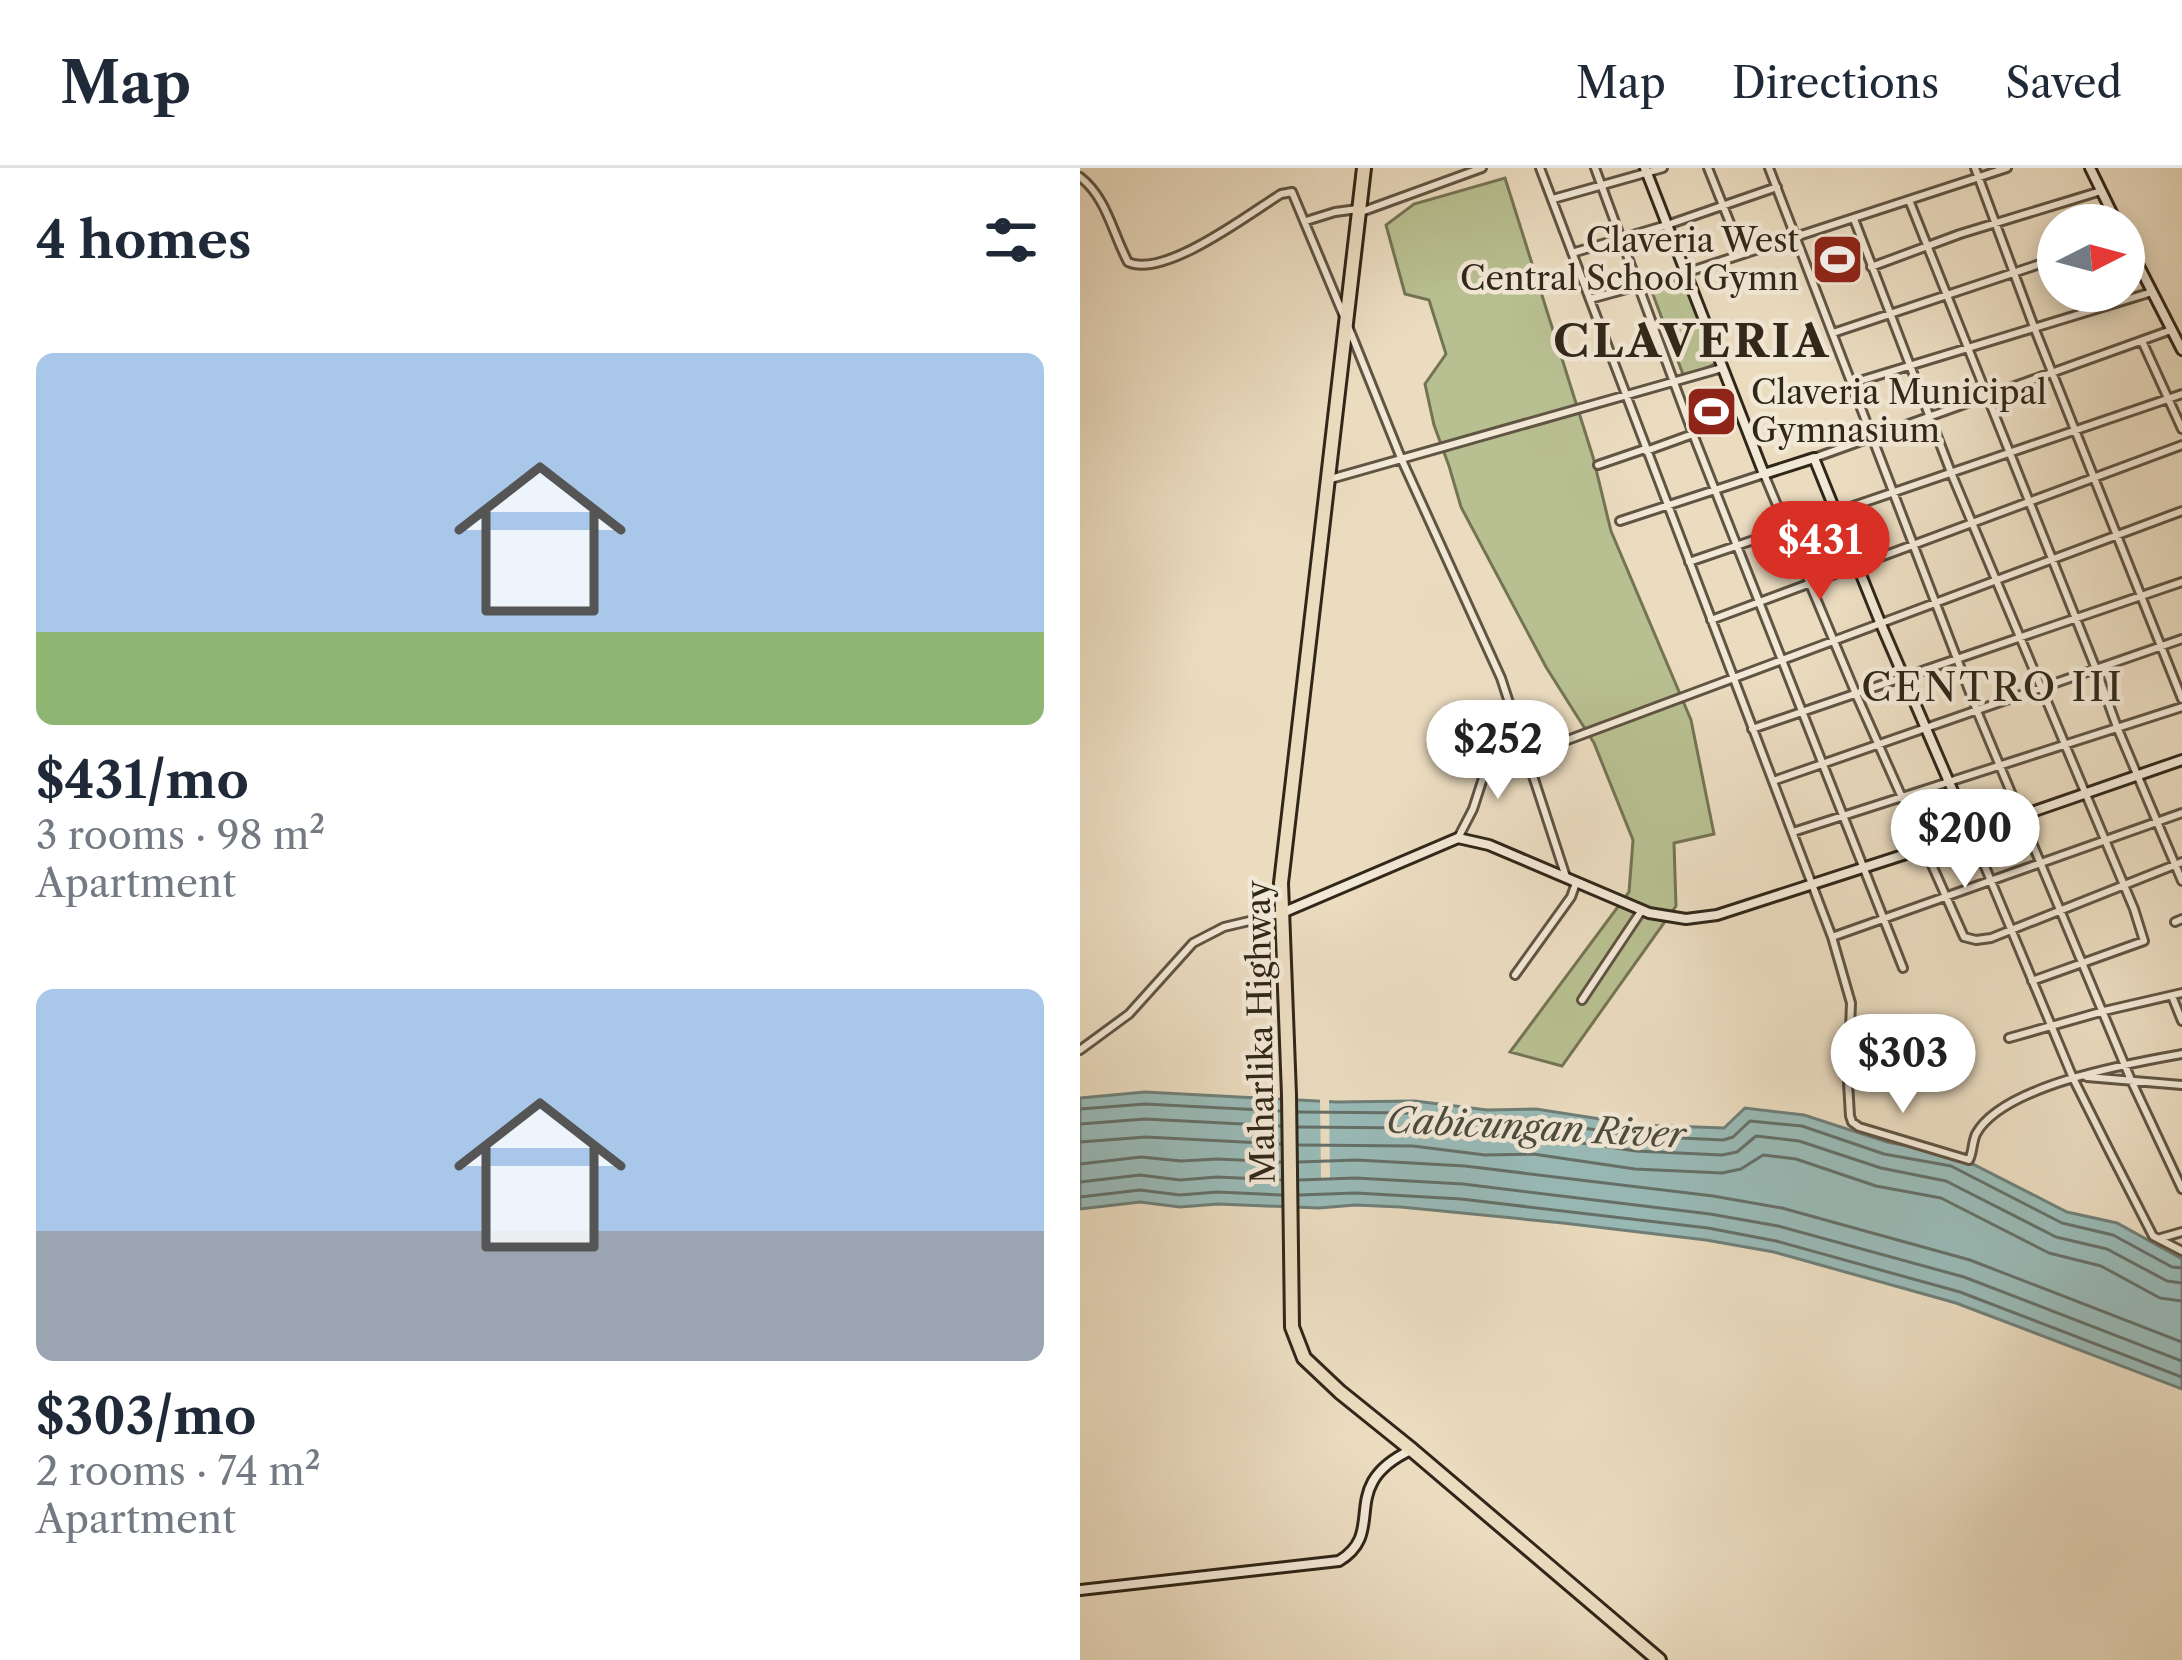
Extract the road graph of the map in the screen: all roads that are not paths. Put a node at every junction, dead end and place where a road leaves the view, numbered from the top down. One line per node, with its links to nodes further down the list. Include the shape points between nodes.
1 (1364, 168): 21 (highway, Maharlika Highway)
2 (1482, 168): 21 (street)
3 (1540, 168): 17 (street)
4 (1594, 168): 14 (street)
5 (1663, 168): 11 (street)
6 (1708, 168): 20 (street)
7 (1769, 168): 15 (street)
8 (1975, 168): 13 (street)
9 (2007, 168): 13 (street)
10 (2090, 168): 16 (street)
11 (1646, 170): 14 (street); 25 (street)
12 (1080, 176): 23 (street, via 1135,266 1178,256 1285,192 1294,194)
13 (1979, 178): 18 (street); 24 (street)
14 (1601, 186): 17 (street); 26 (street)
15 (1777, 188): 20 (street); 27 (street)
16 (2101, 191): 19 (street); 24 (street)
17 (1553, 199): 29 (street)
18 (1909, 200): 22 (street); 28 (street)
19 (2108, 204)
20 (1724, 205): 25 (street); 30 (street)
21 (1358, 211): 23 (street); 41 (highway, Maharlika Highway)
22 (1854, 219): 27 (street); 32 (street)
23 (1306, 221): 41 (street)
24 (1996, 224): 28 (street); 34 (street)
25 (1667, 225): 26 (street); 33 (street)
26 (1620, 238): 29 (street); 36 (street)
27 (1797, 238): 30 (street); 44 (street)
28 (1925, 246): 32 (street); 38 (street)
29 (1572, 253): 39 (street)
30 (1742, 254): 33 (street)
31 (2037, 266): 34 (street)
32 (1871, 267): 40 (street)
33 (1685, 273): 36 (street); 49 (street)
34 (2014, 274): 38 (street); 42 (street)
35 (2145, 278): 37 (street)
36 (1638, 286): 39 (street); 51 (street)
37 (2152, 292): 42 (street); 43 (street)
38 (1946, 297): 40 (street); 46 (street)
39 (1590, 299): 54 (street)
40 (1891, 315): 44 (street); 48 (street)
41 (1346, 322): 65 (street); 71 (highway, Maharlika Highway)
42 (2034, 327): 46 (street); 50 (street)
43 (2171, 330): 45 (street); 47 (street)
44 (1833, 333): 52 (street)
45 (2142, 340): 50 (street); 56 (street)
46 (1967, 347): 48 (street); 55 (street)
47 (2182, 350)
48 (1911, 365): 52 (street); 57 (street)
49 (1722, 368): 51 (street); 68 (street)
50 (2053, 372): 55 (street); 59 (street)
51 (1674, 381): 54 (street); 60 (street)
52 (1853, 382): 61 (street)
53 (2182, 394): 56 (street)
54 (1624, 395): 63 (street); 65 (street)
55 (1986, 396): 57 (street); 64 (street)
56 (2168, 399): 58 (street); 59 (street)
57 (1930, 416): 61 (street); 69 (street)
58 (2182, 429)
59 (2075, 430): 64 (street); 70 (street)
60 (1693, 434): 63 (street); 72 (street)
61 (1872, 436): 66 (street); 73 (street)
62 (2182, 446): 70 (street)
63 (1645, 450): 67 (street); 75 (street)
64 (2009, 455): 69 (street); 74 (street)
65 (1401, 458): 71 (street); 115 (street)
66 (1814, 458): 68 (street); 77 (street)
67 (1598, 465)
68 (1764, 474): 72 (street); 80 (street)
69 (1952, 475): 73 (street); 79 (street)
70 (2095, 478): 74 (street); 81 (street)
71 (1327, 480): 144 (highway, Maharlika Highway)
72 (1717, 491): 75 (street); 83 (street)
73 (1893, 492): 77 (street); 82 (street)
74 (2028, 502): 79 (street); 84 (street)
75 (1667, 506): 78 (street); 85 (street)
76 (2182, 511): 81 (street)
77 (1834, 512): 80 (street); 86 (street)
78 (1620, 521)
79 (1972, 523): 82 (street); 87 (street)
80 (1786, 530): 83 (street); 89 (street)
81 (2117, 535): 84 (street); 90 (street)
82 (1913, 544): 86 (street); 91 (street)
83 (1738, 546): 85 (street); 92 (street)
84 (2051, 560): 87 (street); 93 (street)
85 (1689, 562): 94 (street)
86 (1857, 567): 89 (street); 95 (street)
87 (1996, 581): 91 (street); 96 (street)
88 (2182, 582): 90 (street)
89 (1809, 585): 92 (street); 98 (street)
90 (2142, 596): 93 (street); 99 (street)
91 (1935, 602): 95 (street); 101 (street)
92 (1759, 603): 94 (street); 100 (street)
93 (2075, 619): 96 (street); 102 (street)
94 (1711, 620): 103 (street)
95 (1880, 622): 98 (street); 104 (street)
96 (2020, 638): 101 (street); 105 (street)
97 (2182, 638): 99 (street)
98 (1833, 640): 100 (street); 106 (street)
99 (2161, 646): 102 (street); 107 (street)
100 (1781, 659): 103 (street); 108 (street)
101 (1957, 660): 104 (street); 109 (street)
102 (2096, 669): 105 (street); 110 (street)
103 (1733, 677): 111 (street); 115 (street)
104 (1904, 678): 106 (street); 112 (street)
105 (2042, 689): 109 (street); 114 (street)
106 (1856, 694): 108 (street); 113 (street)
107 (2182, 703): 110 (street)
108 (1800, 711): 111 (street); 117 (street)
109 (1977, 711): 112 (street); 118 (street)
110 (2117, 727): 114 (street); 119 (street)
111 (1752, 729): 120 (street)
112 (1926, 729): 113 (street); 121 (street)
113 (1878, 744): 117 (street); 123 (street)
114 (2064, 744): 118 (street); 122 (street)
115 (1527, 755): 130 (street, via 1486,775); 136 (street)
116 (2182, 760): 119 (street)
117 (1822, 764): 120 (street); 126 (street)
118 (2001, 764): 121 (street); 125 (street)
119 (2137, 775): 122 (street); 127 (street)
120 (1773, 782): 128 (street)
121 (1950, 782): 123 (street); 129 (street)
122 (2085, 794): 125 (street); 131 (street)
123 (1901, 797): 126 (street); 132 (street)
124 (2182, 813): 127 (street)
125 (2022, 815): 129 (street); 133 (street)
126 (1843, 817): 128 (street); 135 (street)
127 (2157, 823): 131 (street); 134 (street)
128 (1793, 832): 139 (street)
129 (1971, 833): 132 (street); 137 (street)
130 (1458, 838): 136 (street); 144 (street)
131 (2104, 841): 133 (street); 140 (street)
132 (1922, 848): 135 (street); 141 (street)
133 (2042, 864): 137 (street); 142 (street)
134 (2178, 864): 138 (street); 140 (street)
135 (1863, 868): 139 (street); 145 (street)
136 (1572, 881): 143 (street); 150 (street, via 1571,897)
137 (1990, 881): 141 (street); 146 (street)
138 (2182, 881)
139 (1813, 884): 143 (street, via 1717,915 1686,919); 147 (street)
140 (2123, 885): 142 (street); 148 (street, via 2144,940)
141 (1945, 898): 145 (street); 146 (street, via 1967,939)
142 (2060, 909): 146 (street); 148 (street)
143 (1642, 910): 154 (street)
144 (1281, 914): 159 (street, via 1193,943 1129,1014); 169 (highway, Maharlika Highway, via 1294,1338 1304,1358)
145 (1882, 919): 147 (street); 149 (street)
146 (2009, 929): 151 (street)
147 (1832, 937): 162 (street, via 1850,995 1854,1125 1969,1160 1975,1135 2000,1112)
148 (2084, 963): 151 (street); 155 (street)
149 (1903, 968)
150 (1515, 975)
151 (2032, 981): 157 (street)
152 (2182, 993): 153 (street)
153 (2172, 995): 155 (street); 156 (street)
154 (1582, 1000)
155 (2104, 1011): 157 (street); 161 (street)
156 (2182, 1021)
157 (2051, 1025): 158 (street); 162 (street)
158 (2009, 1038)
159 (1080, 1050)
160 (2182, 1054): 161 (street)
161 (2125, 1064): 162 (street); 163 (street)
162 (2075, 1077): 163 (street); 167 (street)
163 (2131, 1080): 164 (street); 165 (street)
164 (2182, 1084)
165 (2182, 1189)
166 (2182, 1232): 167 (street)
167 (2158, 1239): 168 (street)
168 (2182, 1251)
169 (1412, 1450): 170 (street, via 1372,1479 1362,1535 1340,1561); 171 (highway, Maharlika Highway)
170 (1080, 1590)
171 (1651, 1657)

